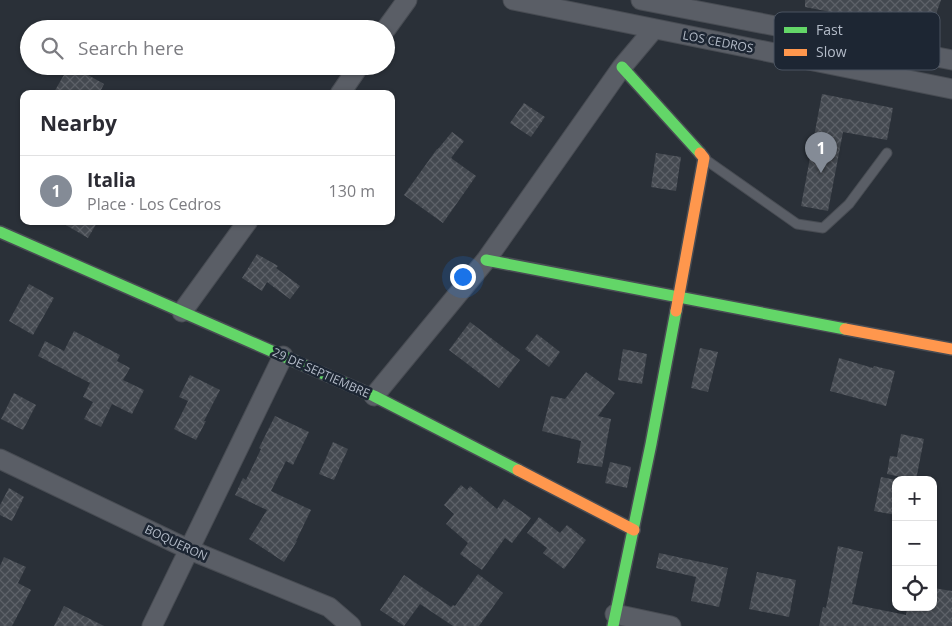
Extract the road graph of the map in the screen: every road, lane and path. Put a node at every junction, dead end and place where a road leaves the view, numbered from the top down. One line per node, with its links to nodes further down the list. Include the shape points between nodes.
1 (407, 0): 5 (street)
2 (513, 0): 7 (street, LOS CEDROS)
3 (641, 0): 4 (street)
4 (677, 3): 6 (street); 7 (street)
5 (393, 20)
6 (774, 23)
7 (663, 31): 8 (street, LOS CEDROS); 10 (street)
8 (774, 54)
9 (952, 65): 13 (street)
10 (622, 68): 16 (street); 19 (street)
11 (855, 70): 13 (street, LOS CEDROS)
12 (354, 75): 14 (street)
13 (948, 89)
14 (343, 90)
15 (886, 153): 16 (lane, via 849,204 822,228 797,224)
16 (704, 158): 20 (street)
17 (245, 225): 21 (street)
18 (0, 232): 21 (street, 29 DE SEPTIEMBRE)
19 (486, 260): 20 (street); 24 (street)
20 (679, 297): 22 (street); 26 (street)
21 (182, 312): 23 (street, 29 DE SEPTIEMBRE)
22 (952, 349)
23 (283, 356): 24 (street, 29 DE SEPTIEMBRE); 27 (street)
24 (374, 396): 26 (street, 29 DE SEPTIEMBRE)
25 (0, 459): 27 (street, BOQUERON)
26 (634, 530): 28 (street)
27 (190, 550): 29 (street); 30 (street, BOQUERON, via 328,607)
28 (614, 620): 31 (street)
29 (152, 626)
30 (352, 626)
31 (671, 626)

